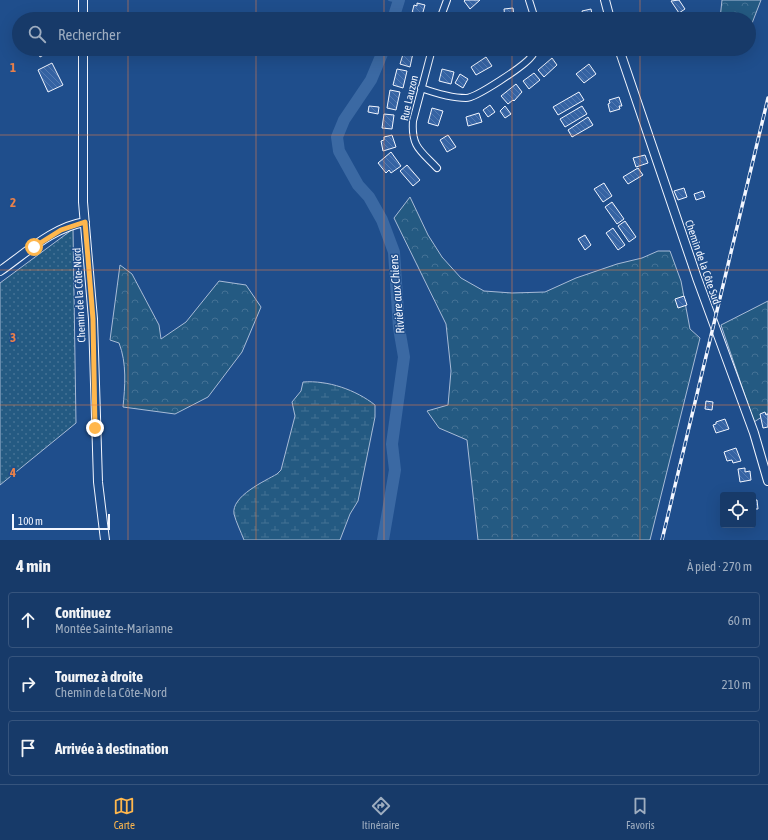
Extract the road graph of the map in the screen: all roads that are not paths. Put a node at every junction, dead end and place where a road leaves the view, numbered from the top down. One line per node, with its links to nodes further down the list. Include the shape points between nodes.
1 (83, 0): 5 (street)
2 (447, 0): 6 (street)
3 (529, 0): 7 (street)
4 (605, 0): 8 (street)
5 (83, 12)
6 (443, 12)
7 (533, 12)
8 (608, 12)
9 (83, 56): 15 (street, Chemin de la Côte-Nord)
10 (430, 56): 13 (street, Rue Lauzon)
11 (532, 56): 13 (street, via 478,94 467,98 444,96)
12 (621, 56): 17 (street, Chemin de la Côte Sud, via 699,285 754,433)
13 (421, 88): 14 (street, Rue Lauzon, via 412,121 414,143)
14 (437, 168)
15 (85, 222): 16 (street, via 56,233); 18 (street, Chemin de la Côte-Nord, via 93,319 97,476)
16 (0, 271)
17 (768, 481)
18 (106, 540)

